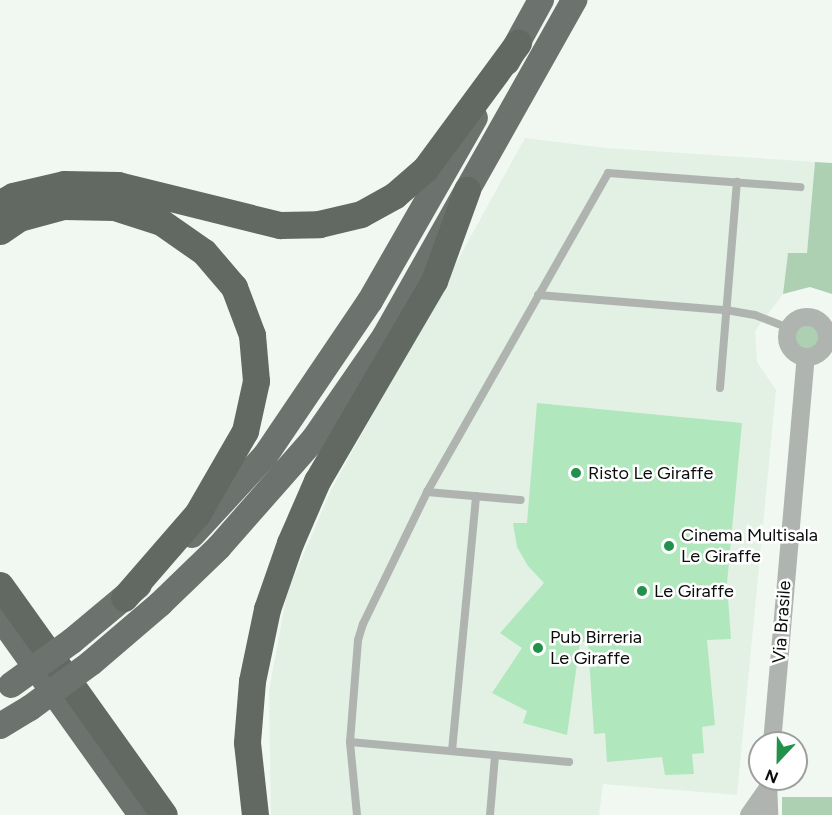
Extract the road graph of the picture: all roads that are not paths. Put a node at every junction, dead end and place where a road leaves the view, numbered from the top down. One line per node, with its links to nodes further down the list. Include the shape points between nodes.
1 (541, 0): 3 (highway)
2 (574, 0): 6 (highway)
3 (518, 43): 7 (highway, via 425,168 395,195 360,214 319,224 280,225 118,185 64,184 13,196); 19 (highway, via 370,301 264,456 193,534)
4 (736, 182): 5 (lane); 9 (lane, via 608,173); 10 (lane)
5 (800, 187)
6 (467, 190): 22 (highway, bridge, via 385,336 314,439 205,561 160,604 91,663); 32 (highway, via 434,281 317,480 267,609 252,681 247,742)
7 (0, 203)
8 (0, 231): 19 (highway, via 19,218 63,206 114,207 160,222 204,252 234,287 252,335 256,381 245,430 197,514)
9 (538, 295): 10 (lane); 15 (lane)
10 (726, 310): 11 (lane, via 755,315); 14 (lane)
11 (789, 328): 12 (street, via 796,320 807,317); 13 (street, via 788,345 795,354)
12 (828, 330): 13 (street)
13 (819, 355): 23 (street, Via Brasile)
14 (720, 388)
15 (427, 492): 16 (lane); 24 (lane, via 358,640)
16 (476, 496): 17 (lane); 25 (lane)
17 (521, 500)
18 (0, 585): 31 (highway)
19 (124, 598): 21 (highway, bridge)
20 (0, 617): 30 (highway)
21 (6, 689)
22 (0, 726)
23 (773, 731)
24 (350, 742): 25 (lane); 33 (lane)
25 (452, 751): 26 (lane)
26 (495, 755): 27 (lane); 34 (lane)
27 (569, 762)
28 (763, 791): 35 (street)
29 (767, 791): 36 (street)
30 (141, 815)
31 (164, 815)
32 (255, 815)
33 (357, 815)
34 (490, 815)
35 (749, 815)
36 (769, 815)

